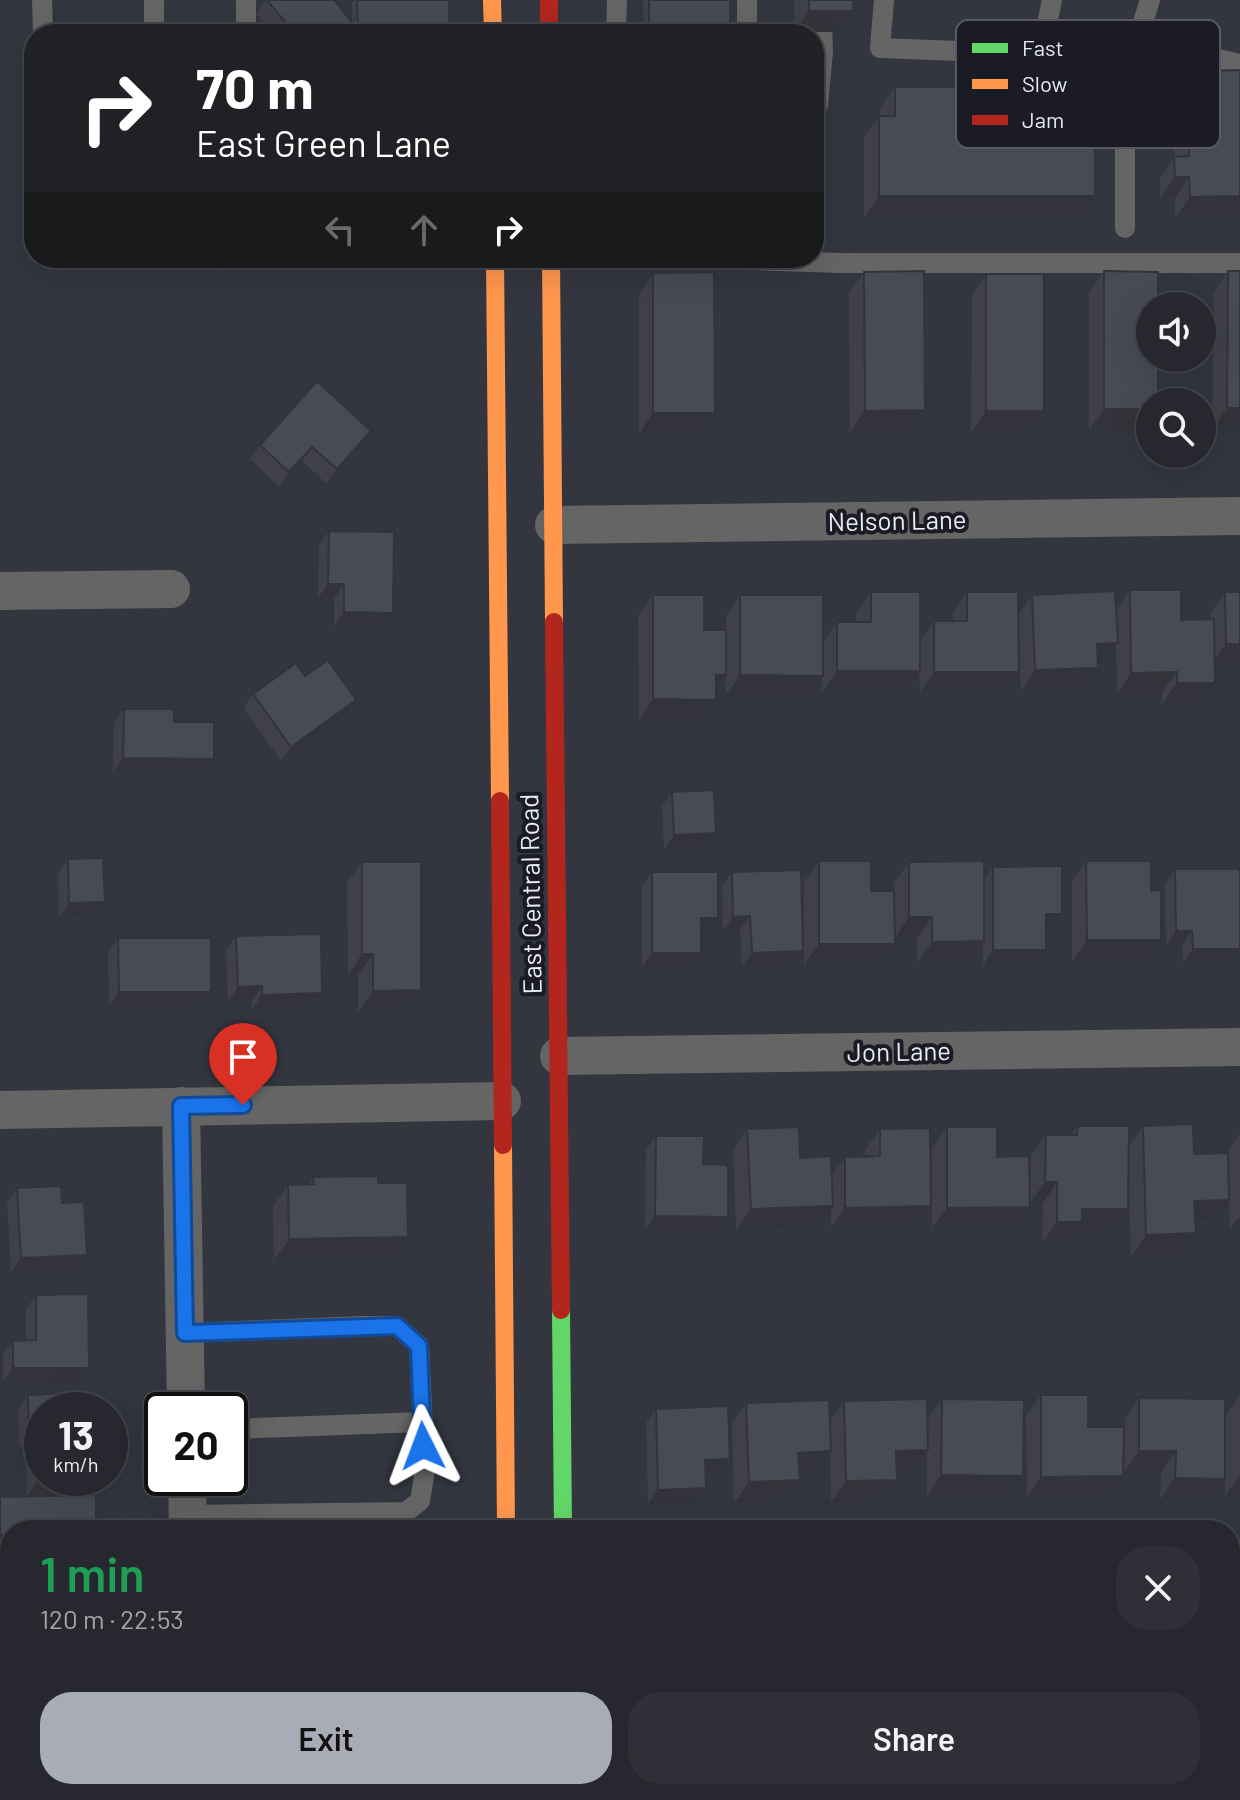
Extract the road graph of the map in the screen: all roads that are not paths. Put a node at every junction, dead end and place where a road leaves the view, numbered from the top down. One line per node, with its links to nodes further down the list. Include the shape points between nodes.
1 (42, 0): 14 (lane)
2 (154, 0): 15 (lane)
3 (246, 0): 16 (lane)
4 (492, 0): 17 (main road)
5 (549, 0): 18 (main road)
6 (617, 0): 19 (lane)
7 (747, 0): 20 (lane)
8 (821, 0): 21 (lane)
9 (884, 0): 22 (lane, via 880,48)
10 (1052, 0): 12 (lane)
11 (1150, 0): 13 (lane)
12 (1048, 20)
13 (1144, 20)
14 (43, 24)
15 (154, 24)
16 (246, 24)
17 (493, 24)
18 (549, 24)
19 (616, 24)
20 (747, 24)
21 (822, 24)
22 (956, 51)
23 (1220, 60): 24 (lane)
24 (1240, 64)
25 (1125, 148): 26 (lane)
26 (1125, 228)
27 (824, 262): 28 (lane)
28 (1240, 263)
29 (495, 268): 37 (main road, East Central Road)
30 (551, 268): 32 (main road, East Central Road)
31 (1240, 516): 32 (street, Nelson Lane)
32 (554, 525): 36 (main road, East Central Road)
33 (171, 589): 34 (street)
34 (0, 591)
35 (1240, 1047): 36 (street, Jon Lane)
36 (559, 1056): 48 (main road, East Central Road)
37 (502, 1101): 38 (street); 47 (main road, East Central Road)
38 (181, 1106): 39 (street); 40 (street)
39 (0, 1110)
40 (185, 1333): 41 (street); 42 (lane, via 397,1326 419,1346)
41 (186, 1392)
42 (422, 1422): 43 (lane); 46 (lane, via 425,1470 420,1501 406,1512)
43 (248, 1428)
44 (187, 1496): 45 (street)
45 (188, 1520)
46 (247, 1520)
47 (506, 1520)
48 (563, 1520)

